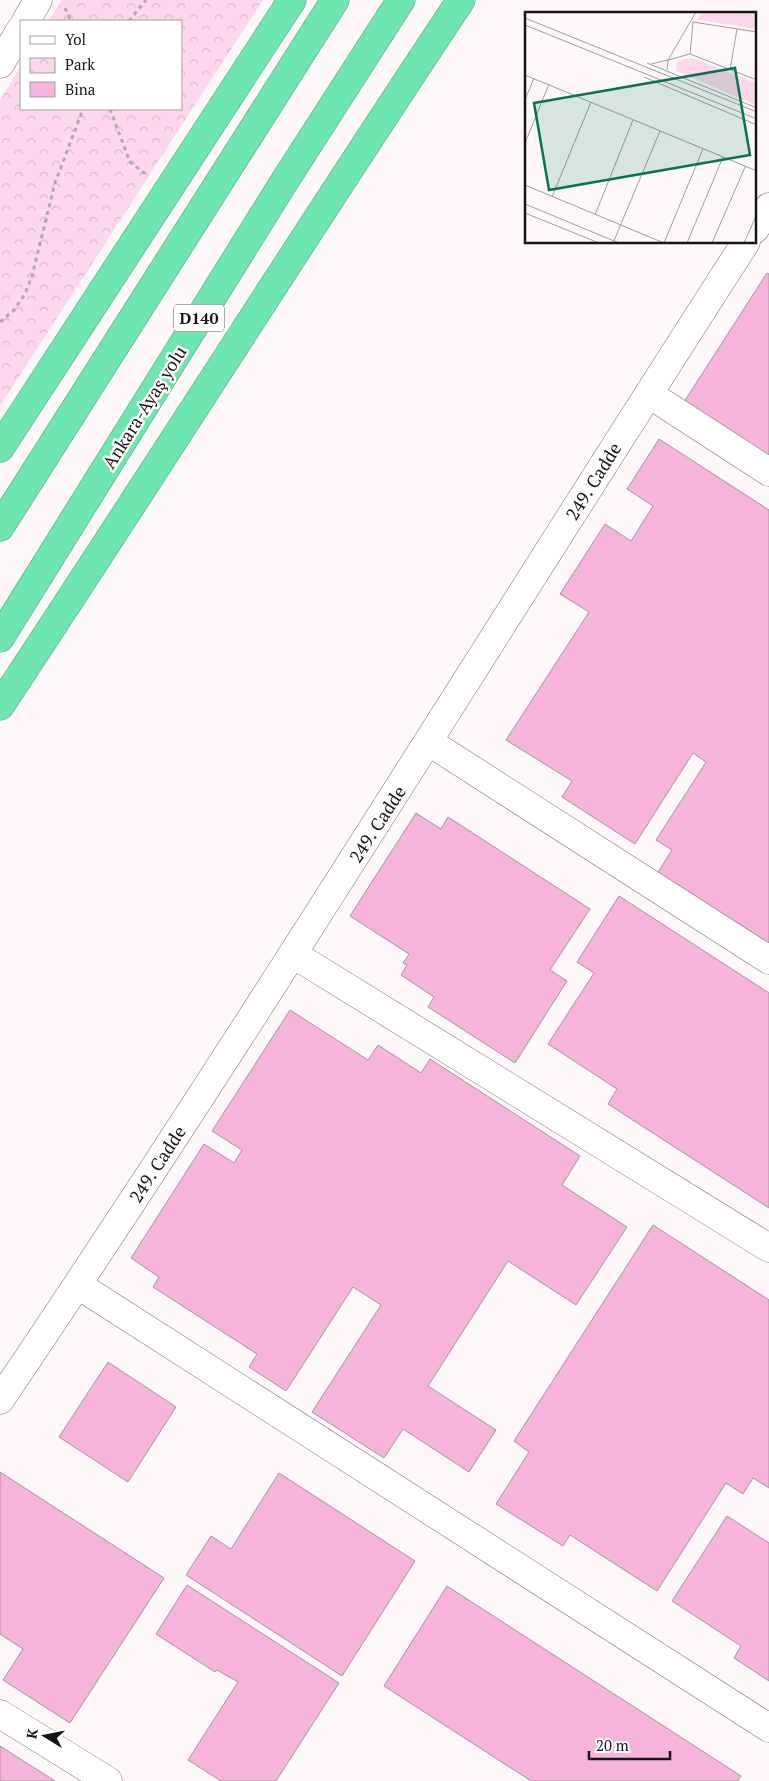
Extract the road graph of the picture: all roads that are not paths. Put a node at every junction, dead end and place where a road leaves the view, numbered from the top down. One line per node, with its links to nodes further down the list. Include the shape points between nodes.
1 (38, 0): 6 (street)
2 (292, 0): 15 (highway)
3 (335, 0): 17 (highway)
4 (401, 0): 18 (highway, Ankara-Ayaş yolu / D140)
5 (461, 0): 19 (highway, via 321,209)
6 (25, 20)
7 (20, 28): 8 (street)
8 (12, 40)
9 (769, 207): 10 (street)
10 (756, 227)
11 (756, 237): 13 (street)
12 (745, 244): 14 (street, 249. Cadde)
13 (769, 245)
14 (648, 394): 16 (street); 20 (street, 249. Cadde)
15 (0, 448)
16 (769, 472)
17 (0, 527)
18 (0, 638)
19 (0, 706)
20 (429, 742): 21 (street, 249. Cadde); 22 (street)
21 (293, 954): 23 (street); 24 (street, 249. Cadde)
22 (769, 960)
23 (769, 1248)
24 (78, 1285): 25 (street, 249. Cadde); 27 (street)
25 (0, 1400)
26 (0, 1714): 28 (street)
27 (769, 1728)
28 (108, 1781)

